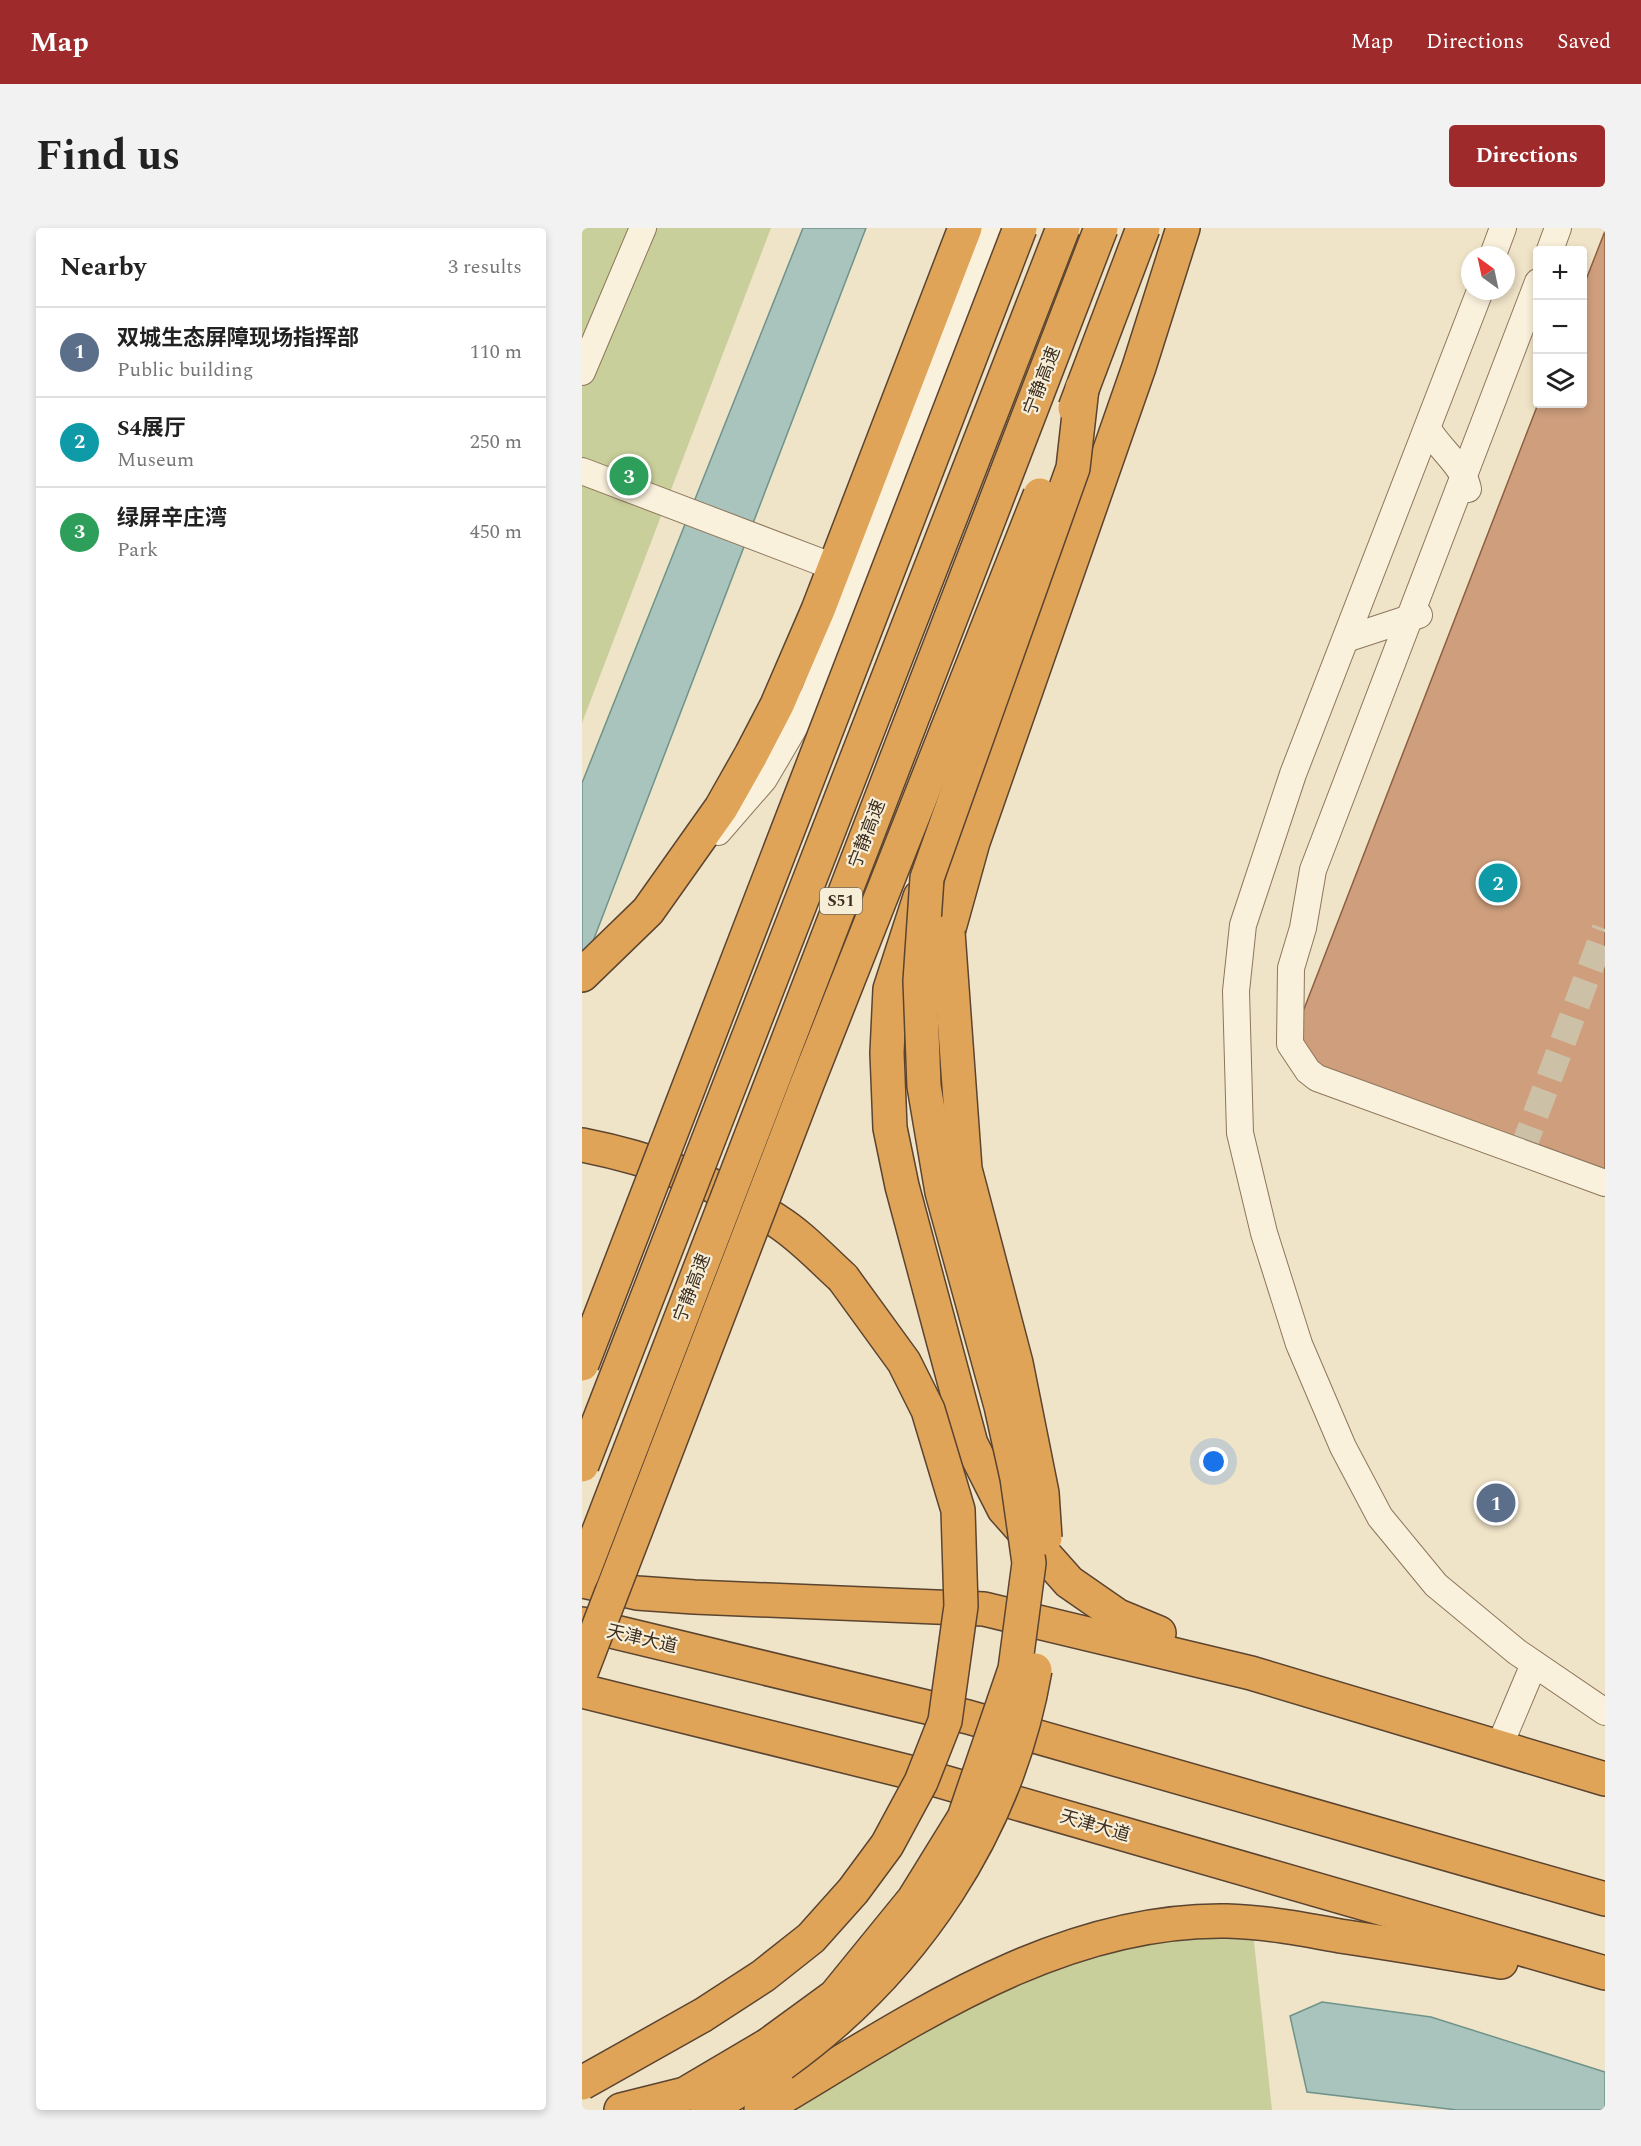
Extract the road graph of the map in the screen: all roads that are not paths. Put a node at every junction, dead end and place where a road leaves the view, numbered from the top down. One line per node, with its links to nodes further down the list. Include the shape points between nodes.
1 (643, 228): 18 (street)
2 (965, 228): 24 (highway)
3 (994, 228): 28 (street, via 814,694 764,779)
4 (1020, 228): 32 (highway, bridge)
5 (1063, 228): 33 (highway, 宁静高速 / S51, bridge)
6 (1101, 228): 34 (highway, 宁静高速 / S51, bridge)
7 (1143, 228): 19 (highway, bridge)
8 (1183, 228): 51 (highway, bridge, via 1139,368 973,842 948,932 965,1169 1016,1363 1040,1482 1048,1585 1035,1674 1012,1761 974,1848 932,1916 898,1962 826,2033)
9 (1503, 228): 12 (street)
10 (1558, 228): 13 (street)
11 (1572, 228): 14 (street)
12 (1496, 246)
13 (1551, 246)
14 (1565, 246)
15 (1533, 295): 22 (street)
16 (1477, 300): 20 (street)
17 (1533, 334): 23 (street)
18 (582, 372)
19 (1082, 388): 27 (highway, bridge, via 1072,468); 38 (highway, bridge, via 807,1084)
20 (1428, 429): 22 (street, via 1439,448); 26 (street)
21 (582, 471): 24 (street)
22 (1464, 473): 23 (street); 25 (street)
23 (1471, 501): 25 (street)
24 (834, 567): 28 (highway, via 777,705 751,755 721,808)
25 (1417, 616): 26 (street); 31 (street, via 1291,968 1290,1044 1317,1078)
26 (1346, 639): 37 (street, via 1289,785 1243,926 1236,991 1240,1133 1264,1233 1299,1344 1343,1447 1380,1517 1436,1585)
27 (927, 878): 39 (highway, bridge, via 890,989 890,1128 971,1444 1004,1509 1069,1582 1118,1616); 51 (highway, bridge, via 920,981 924,1086 942,1192 1017,1478 1029,1563 1016,1658 964,1818 914,1899 835,1996)
28 (638, 921): 29 (highway)
29 (582, 975)
30 (582, 1145): 52 (highway, bridge, via 628,1154 706,1183 778,1221 843,1278 904,1362 928,1410 957,1510 961,1606 945,1721 921,1782 887,1845 853,1891 812,1938 763,1976 703,2015)
31 (1605, 1183)
32 (582, 1364)
33 (582, 1465)
34 (582, 1575)
35 (582, 1581): 39 (highway, via 637,1593 694,1597 984,1609)
36 (582, 1624): 48 (highway, 天津大道, via 968,1717)
37 (1534, 1665): 42 (street); 45 (street)
38 (582, 1670)
39 (1251, 1673): 45 (highway)
40 (1605, 1689): 42 (street)
41 (582, 1691): 46 (highway, 天津大道)
42 (1579, 1696): 43 (street)
43 (1605, 1712)
44 (582, 1713): 46 (highway)
45 (1499, 1747): 47 (highway)
46 (834, 1754): 49 (highway, 天津大道, via 909,1772)
47 (1605, 1779)
48 (1605, 1899)
49 (1605, 1973)
50 (1605, 1979): 55 (highway, via 1266,1923 1188,1922 1136,1929 1037,1958 986,1982)
51 (775, 2055): 53 (highway, via 685,2094); 54 (highway)
52 (582, 2083)
53 (621, 2110)
54 (708, 2110)
55 (761, 2110)

